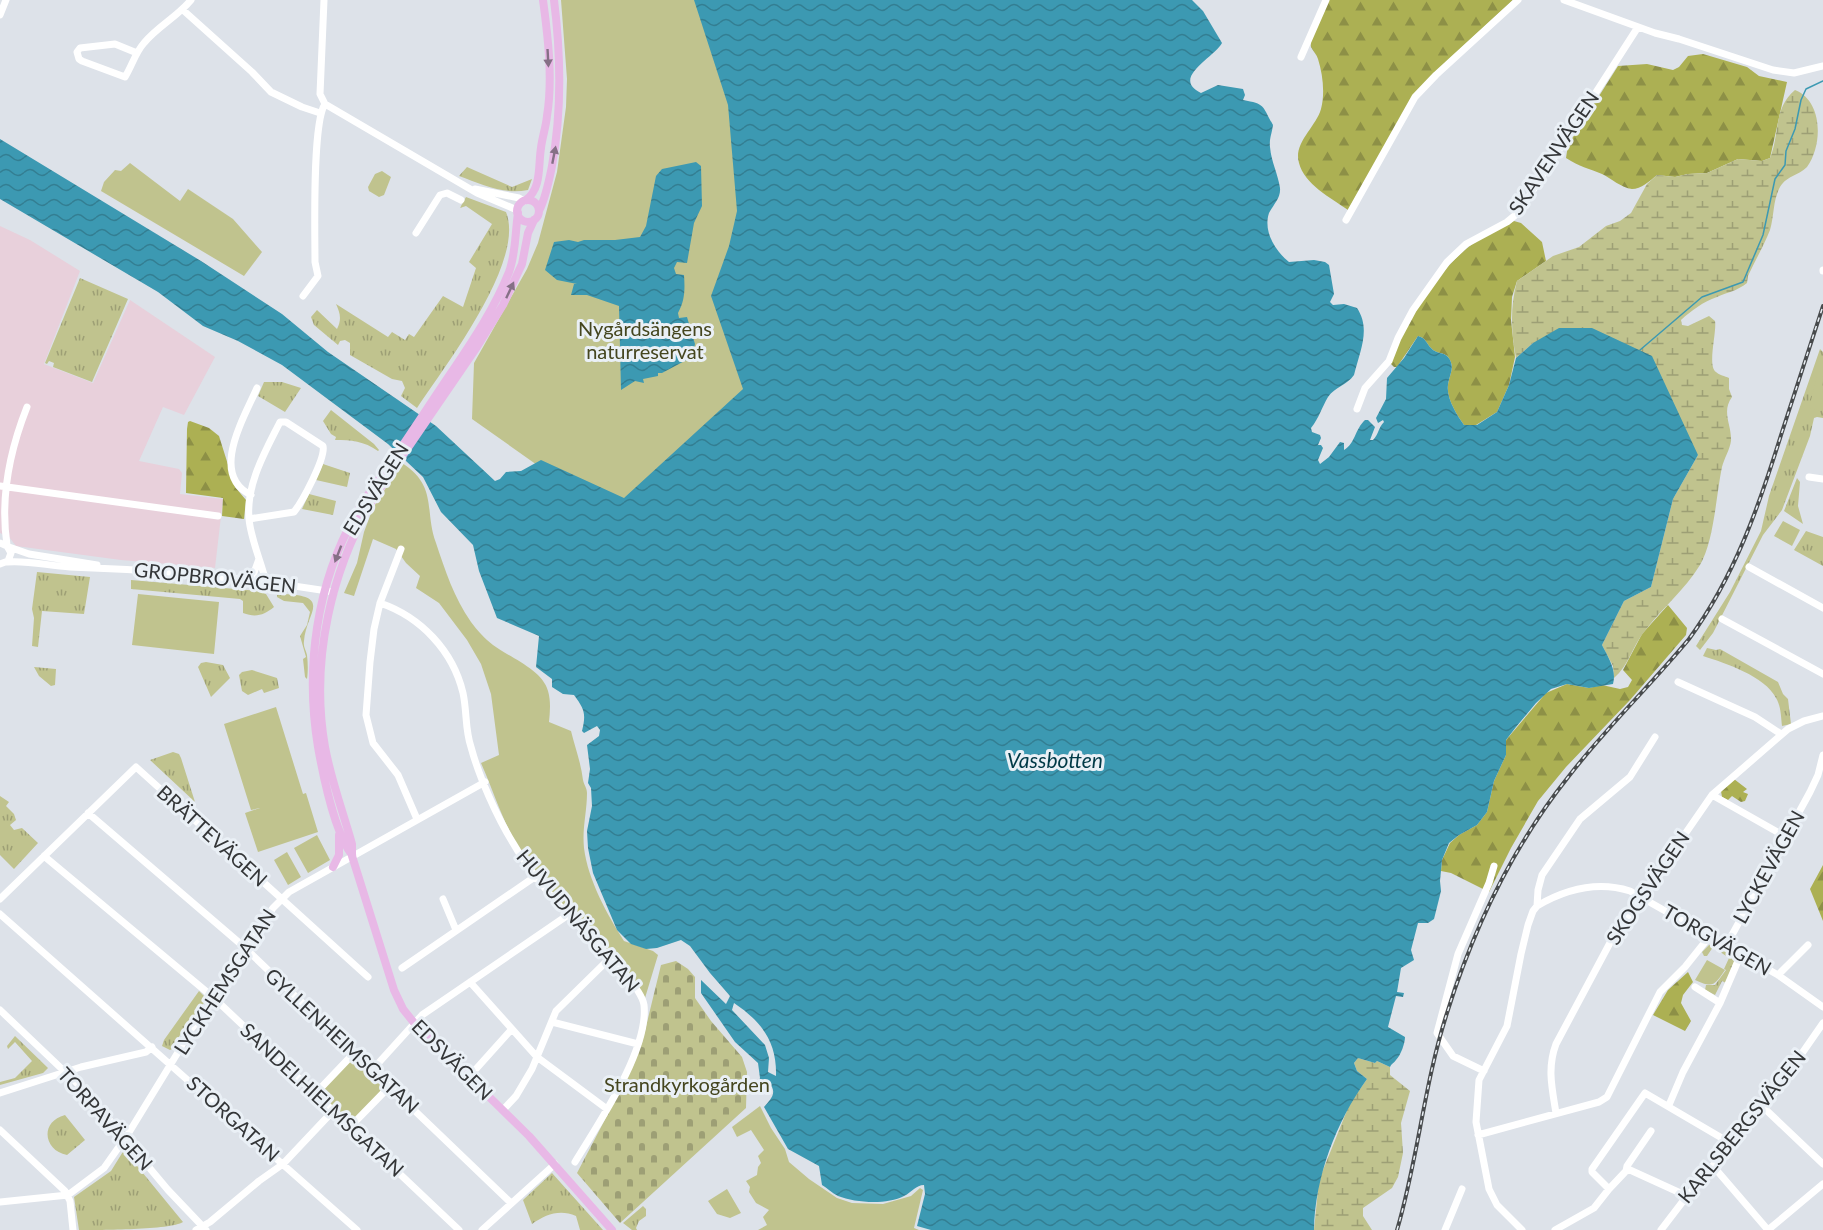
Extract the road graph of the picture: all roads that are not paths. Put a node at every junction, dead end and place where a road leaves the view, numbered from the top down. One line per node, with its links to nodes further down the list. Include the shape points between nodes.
1 (6, 0): 10 (street)
2 (191, 0): 9 (street)
3 (324, 0): 15 (street, via 320,94)
4 (543, 0): 19 (main road, one-way to 19, via 549,63 547,116 537,186)
5 (554, 0): 20 (main road, EDSVÄGEN, one-way to 5, via 552,164 560,102)
6 (1326, 0): 13 (street)
7 (1518, 0): 23 (street, via 1416,97)
8 (1564, 0): 11 (street)
9 (183, 10): 12 (street, via 150,36); 16 (street, via 271,92)
10 (0, 15)
11 (1638, 27): 14 (street, via 1773,70 1794,73); 29 (street, SKAVENVÄGEN, via 1519,212 1466,244 1447,262 1413,310 1389,361 1365,388)
12 (137, 53): 12 (street, via 115,44 80,48 77,52 82,61 125,77)
13 (1301, 57)
14 (1823, 66)
15 (325, 104): 16 (street); 17 (street)
16 (320, 113): 25 (street, via 315,228 318,276)
17 (473, 189): 19 (street); 21 (street)
18 (461, 200): 24 (street, via 447,193 440,195)
19 (525, 201): 20 (main road, via 534,202); 21 (main road)
20 (539, 211): 22 (main road, EDSVÄGEN)
21 (518, 212): 22 (main road, via 523,220); 28 (main road, EDSVÄGEN, via 509,270)
22 (534, 220): 28 (main road, EDSVÄGEN, one-way to 22, via 503,305 522,264)
23 (1347, 220)
24 (416, 233)
25 (303, 296)
26 (256, 388): 34 (street, via 231,455 236,483)
27 (27, 406): 33 (street)
28 (432, 408): 30 (main road, EDSVÄGEN)
29 (1357, 409)
30 (391, 469): 46 (main road, EDSVÄGEN, one-way to 46, via 356,513); 47 (main road, EDSVÄGEN, via 364,514)
31 (1809, 477): 32 (street)
32 (1823, 479)
33 (2, 486): 35 (street); 37 (street)
34 (251, 495): 36 (street); 36 (street, via 260,464 280,422 286,422 324,448 294,512)
35 (218, 516)
36 (249, 519): 40 (street)
37 (1, 526): 38 (street)
38 (5, 545): 41 (street, via 11,555); 42 (street, GROPBROVÄGEN, via 29,554)
39 (401, 549): 48 (street)
40 (259, 559): 44 (street); 45 (street)
41 (3, 563): 42 (street, GROPBROVÄGEN)
42 (105, 567): 44 (street, GROPBROVÄGEN)
43 (1749, 567): 49 (street)
44 (251, 581): 45 (street, GROPBROVÄGEN)
45 (266, 582): 46 (street, GROPBROVÄGEN)
46 (324, 591): 47 (street); 61 (main road, EDSVÄGEN, via 315,639 316,730 325,783)
47 (334, 592): 63 (main road, EDSVÄGEN, via 323,645 322,729)
48 (380, 603): 57 (street, HUVUDNÄSGATAN, via 418,623 449,659 463,693 470,746); 60 (street, via 370,662 367,725 373,743 398,775)
49 (1823, 608)
50 (1722, 619): 51 (street)
51 (1823, 675)
52 (1678, 682): 54 (street, via 1755,717)
53 (1823, 716): 54 (street, SKOGSVÄGEN)
54 (1781, 734): 58 (street, SKOGSVÄGEN)
55 (1655, 737): 72 (street, via 1630,777 1585,814 1569,833 1542,875)
56 (1823, 755): 62 (street, LYCKEVÄGEN, via 1815,783)
57 (485, 782): 60 (street, LYCKHEMSGATAN); 67 (street, HUVUDNÄSGATAN, via 507,832)
58 (1712, 795): 62 (street); 68 (street, SKOGSVÄGEN)
59 (88, 813): 64 (street); 69 (street, BRÄTTEVÄGEN, via 136,767); 79 (street, GYLLENHEIMSGATAN)
60 (417, 819): 63 (street, LYCKHEMSGATAN)
61 (337, 820): 63 (main road, EDSVÄGEN); 66 (main road, via 339,849)
62 (1785, 837): 78 (street, LYCKEVÄGEN)
63 (352, 855): 66 (street, LYCKHEMSGATAN); 93 (main road, EDSVÄGEN, via 394,990)
64 (44, 856): 70 (street); 87 (street, SANDELHIELMSGATAN)
65 (1494, 866): 102 (street, via 1458,954 1437,1033 1453,1056)
66 (333, 867): 69 (street, LYCKHEMSGATAN)
67 (536, 876): 74 (street, HUVUDNÄSGATAN); 75 (street)
68 (1641, 896): 72 (street, TORGVÄGEN, via 1620,888 1592,886); 76 (street, TORGVÄGEN); 112 (street, SKOGSVÄGEN, via 1603,955 1556,1044 1550,1073)
69 (282, 898): 79 (street, LYCKHEMSGATAN); 84 (street, BRÄTTEVÄGEN)
70 (0, 899)
71 (443, 899): 75 (street)
72 (1537, 906): 102 (street, via 1528,925 1507,1026)
73 (0, 914): 96 (street, STORGATAN)
74 (568, 915): 81 (street, HUVUDNÄSGATAN); 85 (street)
75 (456, 930): 82 (street)
76 (1709, 937): 78 (street, TORGVÄGEN); 112 (street, via 1660,992 1610,1095)
77 (1808, 945): 83 (street)
78 (1726, 946): 80 (street, TORGVÄGEN)
79 (246, 950): 87 (street, LYCKHEMSGATAN); 97 (street, GYLLENHEIMSGATAN)
80 (1741, 954): 83 (street, TORGVÄGEN); 88 (street)
81 (609, 959): 91 (street, via 560,1007); 95 (street, HUVUDNÄSGATAN, via 631,981 644,1004)
82 (402, 968)
83 (1778, 975): 89 (street, TORGVÄGEN)
84 (368, 978)
85 (470, 982): 93 (street); 94 (street)
86 (1695, 987): 88 (street)
87 (214, 998): 99 (street, LYCKHEMSGATAN); 106 (street, SANDELHIELMSGATAN)
88 (1720, 1003): 107 (street)
89 (1823, 1007)
90 (0, 1010): 103 (street, TORPAVÄGEN)
91 (552, 1022): 95 (street); 98 (street)
92 (1823, 1023): 108 (street, KARLSBERGSVÄGEN)
93 (415, 1024): 100 (street); 110 (main road, EDSVÄGEN)
94 (512, 1030): 98 (street); 101 (street)
95 (638, 1044): 109 (street, HUVUDNÄSGATAN)
96 (152, 1047): 99 (street, STORGATAN); 103 (street, via 146,1052)
97 (355, 1052): 100 (street, GYLLENHEIMSGATAN); 106 (street)
98 (537, 1057): 109 (street); 110 (street, via 516,1096)
99 (171, 1064): 117 (street, LYCKHEMSGATAN); 120 (street, STORGATAN)
100 (373, 1069): 104 (street, GYLLENHEIMSGATAN)
101 (476, 1069)
102 (1484, 1071): 116 (street, via 1477,1095)
103 (67, 1073): 105 (street); 117 (street, TORPAVÄGEN)
104 (390, 1086): 113 (street); 131 (street, GYLLENHEIMSGATAN)
105 (0, 1093)
106 (315, 1094): 111 (street, SANDELHIELMSGATAN)
107 (1669, 1105): 118 (street); 127 (street, via 1644,1093 1592,1169)
108 (1763, 1107): 118 (street, KARLSBERGSVÄGEN); 122 (street)
109 (607, 1109): 119 (street, HUVUDNÄSGATAN)
110 (503, 1110): 121 (main road, EDSVÄGEN)
111 (333, 1111): 113 (street, SANDELHIELMSGATAN); 120 (street)
112 (1556, 1113): 116 (street)
113 (350, 1127): 135 (street, SANDELHIELMSGATAN)
114 (0, 1130): 128 (street)
115 (1651, 1131): 124 (street)
116 (1478, 1135): 139 (street, via 1492,1197)
117 (125, 1139): 128 (street, LYCKHEMSGATAN, via 104,1168); 132 (street, TORPAVÄGEN)
118 (1732, 1144): 123 (street, KARLSBERGSVÄGEN)
119 (575, 1162)
120 (283, 1164): 132 (street); 134 (street, STORGATAN)
121 (555, 1164): 131 (street); 137 (main road, EDSVÄGEN)
122 (1823, 1164)
123 (1713, 1166): 129 (street, KARLSBERGSVÄGEN); 142 (street)
124 (1626, 1171): 127 (street); 129 (street)
125 (1823, 1184): 142 (street)
126 (1462, 1189): 138 (street)
127 (1609, 1189): 140 (street, via 1594,1208)
128 (68, 1195): 130 (street); 133 (street)
129 (1687, 1196): 141 (street, KARLSBERGSVÄGEN)
130 (0, 1202)
131 (511, 1203): 136 (street)
132 (202, 1229)
133 (73, 1230)
134 (357, 1230)
135 (459, 1230)
136 (482, 1230)
137 (612, 1230)
138 (1446, 1230)
139 (1522, 1230)
140 (1555, 1230)
141 (1661, 1230)
142 (1768, 1230)

